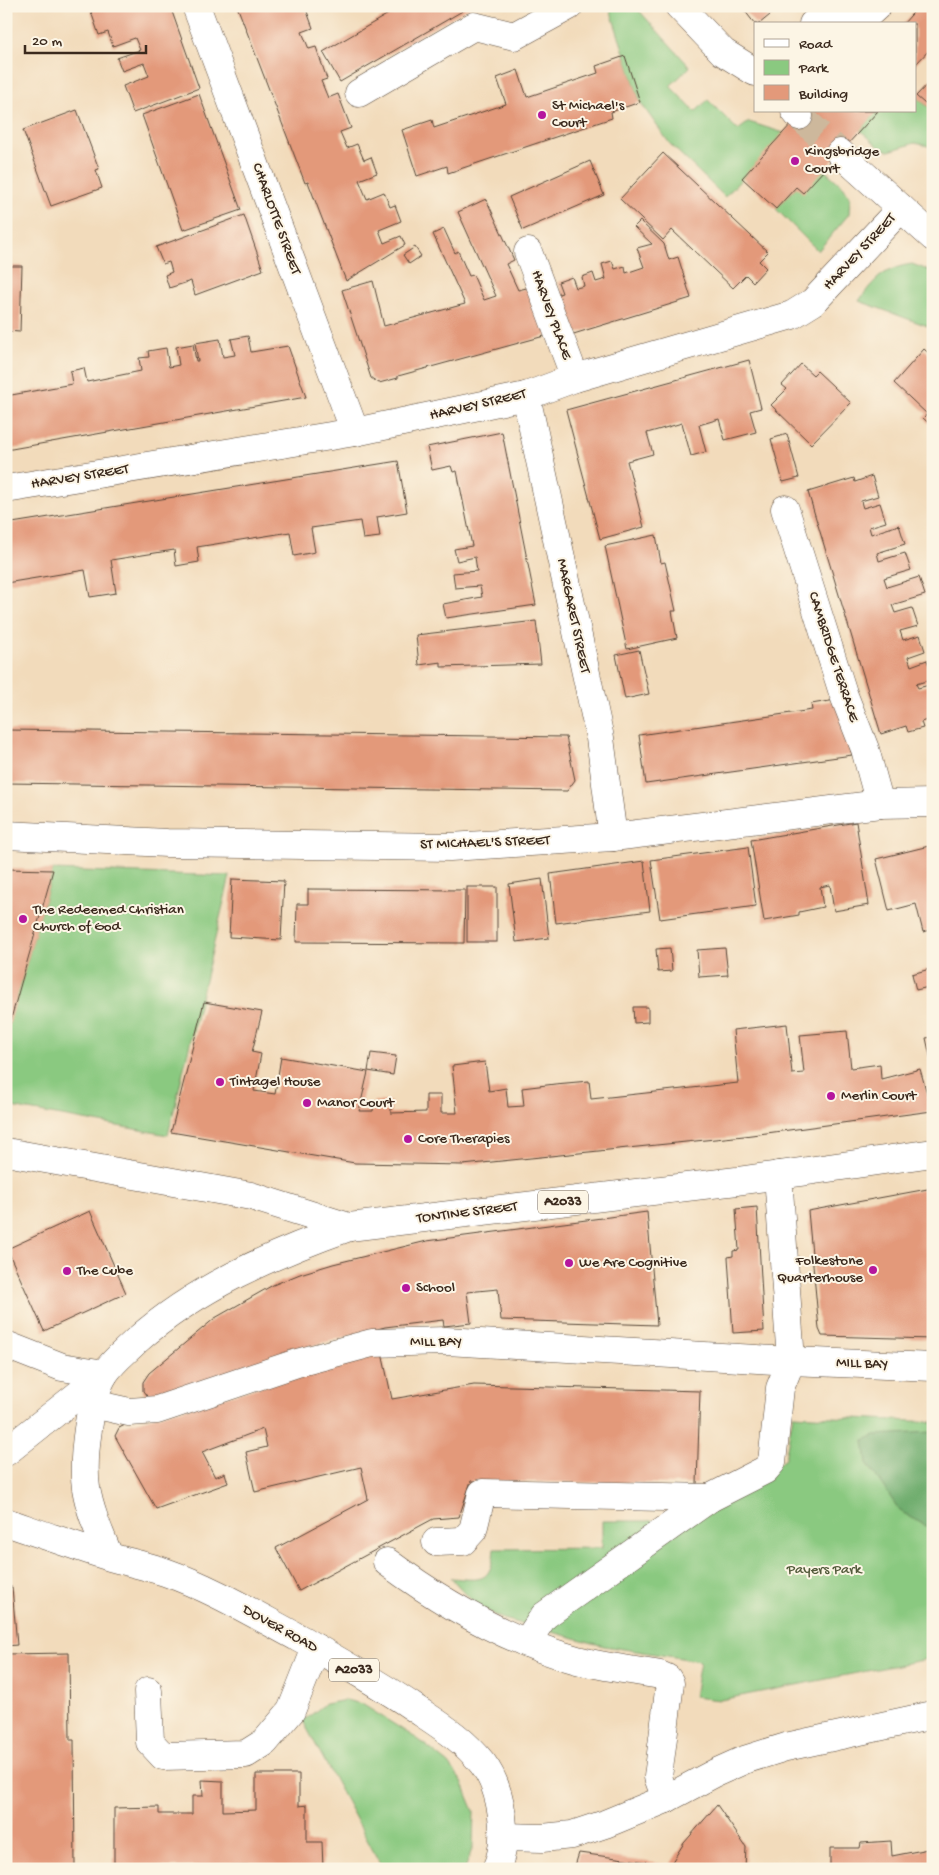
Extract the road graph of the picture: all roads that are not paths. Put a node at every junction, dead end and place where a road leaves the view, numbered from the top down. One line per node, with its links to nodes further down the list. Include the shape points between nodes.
1 (196, 6): 14 (street, CHARLOTTE STREET)
2 (569, 6): 7 (street, via 514,36 474,26)
3 (679, 6): 6 (street, via 722,52)
4 (877, 6): 5 (street, via 866,17)
5 (830, 18)
6 (754, 71)
7 (359, 93)
8 (840, 153): 9 (street)
9 (900, 208): 10 (street); 12 (street, HARVEY STREET, via 814,302 792,315)
10 (933, 237)
11 (528, 252): 12 (street, HARVEY PLACE)
12 (575, 378): 13 (street, HARVEY STREET)
13 (526, 396): 14 (street, HARVEY STREET); 20 (street, MARGARET STREET, via 600,738)
14 (355, 432): 15 (street, HARVEY STREET)
15 (6, 489)
16 (785, 509): 18 (street, CAMBRIDGE TERRACE, via 843,694 865,749)
17 (933, 803): 18 (street, ST MICHAEL'S STREET)
18 (880, 804): 20 (street, ST MICHAEL'S STREET)
19 (6, 835): 20 (street, ST MICHAEL'S STREET, via 167,843 450,847)
20 (613, 837)
21 (6, 1152): 24 (street, TONTINE STREET / A2033, via 251,1196)
22 (933, 1153): 23 (street, TONTINE STREET / A2033)
23 (778, 1175): 24 (street, TONTINE STREET / A2033); 26 (street)
24 (349, 1227): 28 (street, A2033, via 301,1244 211,1288 156,1324)
25 (6, 1345): 28 (street, via 62,1367)
26 (791, 1362): 27 (street, MILL BAY); 29 (street, MILL BAY, via 446,1341 372,1343 297,1363 157,1410 129,1412); 31 (street, via 780,1388 772,1462 765,1470)
27 (933, 1367)
28 (104, 1374): 29 (street, A2033); 30 (street)
29 (93, 1404): 34 (street, A2033, via 86,1452 86,1487)
30 (6, 1452)
31 (710, 1498): 33 (street, via 482,1493 473,1530 462,1541); 36 (street, via 544,1616)
32 (6, 1522): 34 (street, DOVER ROAD / A2033)
33 (436, 1542)
34 (109, 1556): 37 (street, DOVER ROAD / A2033, via 165,1572 202,1588)
35 (387, 1562): 36 (street, via 417,1584 490,1627)
36 (526, 1643): 40 (street, via 578,1660 667,1678 670,1684 658,1777)
37 (316, 1648): 38 (street, via 290,1711 265,1742 246,1754 163,1756 150,1742); 41 (street, DOVER ROAD / A2033, via 381,1686 462,1740 484,1766 498,1798)
38 (148, 1692)
39 (933, 1715): 40 (street, via 744,1760)
40 (666, 1799): 41 (street, via 572,1835)
41 (504, 1837): 42 (street, DOVER ROAD / A2033)
42 (496, 1869)

